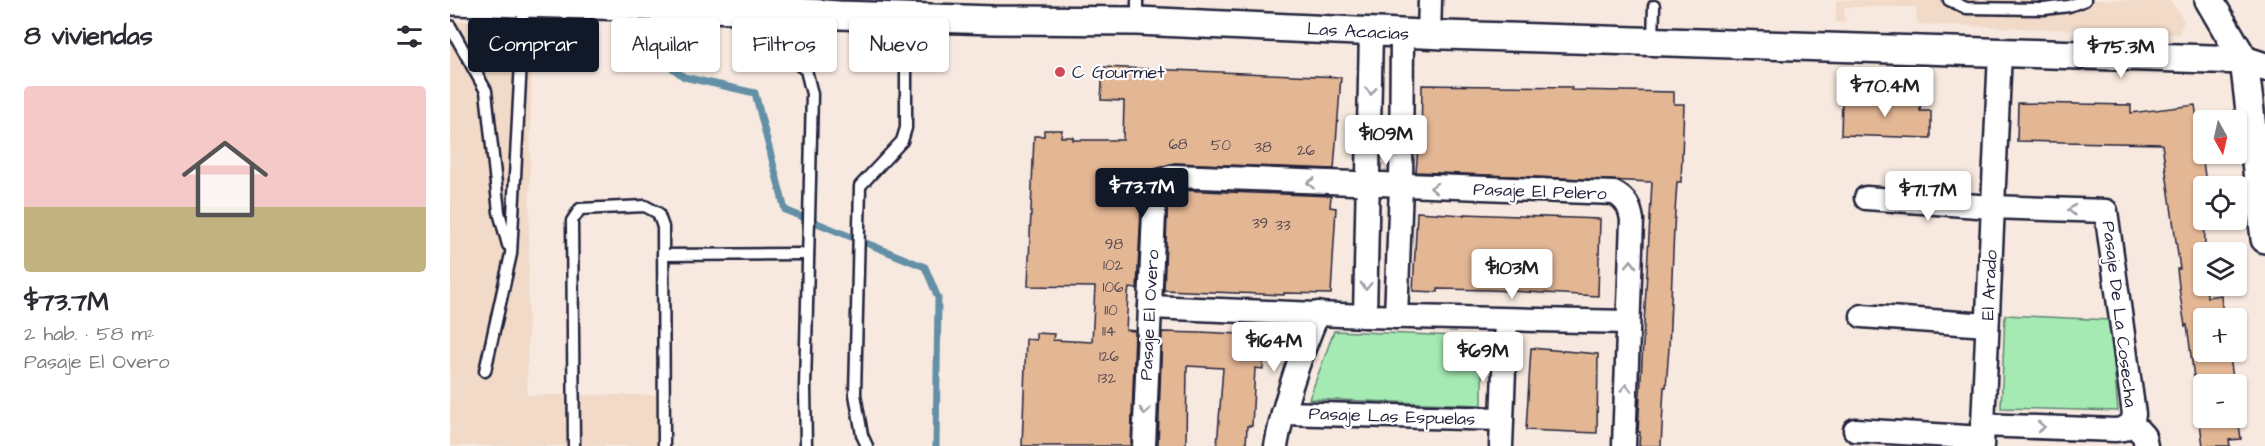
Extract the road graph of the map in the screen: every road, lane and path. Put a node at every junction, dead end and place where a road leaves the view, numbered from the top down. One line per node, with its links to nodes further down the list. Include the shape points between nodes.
1 (1430, 0): 14 (street)
2 (1949, 0): 3 (lane, via 1966,8 2044,9)
3 (2085, 0)
4 (2209, 0): 17 (street)
5 (450, 2): 6 (street, Las Acacias)
6 (524, 3): 7 (street, Las Acacias); 23 (lane)
7 (741, 4): 10 (street, Las Acacias)
8 (1654, 6): 15 (lane)
9 (1137, 10): 11 (street, Las Acacias, via 993,20); 13 (street, Las Acacias)
10 (796, 12): 11 (street, Las Acacias); 24 (lane, via 794,59 806,70 812,94)
11 (906, 17): 43 (lane, via 906,128 902,141 860,186 855,394)
12 (450, 26): 23 (lane, via 486,91 499,212)
13 (1371, 32): 14 (street, Las Acacias); 18 (street, one-way to 18)
14 (1416, 34): 15 (street, Las Acacias); 19 (street)
15 (1653, 41): 16 (street, Las Acacias)
16 (2000, 53): 17 (street, Las Acacias); 21 (street, El Arado)
17 (2254, 64): 22 (street)
18 (1370, 186): 19 (street); 26 (street, Pasaje El Overo, one-way to 26, via 1174,177 1159,181 1155,190); 28 (street, one-way to 28)
19 (1401, 186): 29 (street); 32 (street, Pasaje El Pelero, one-way to 19, via 1632,220 1622,197 1614,193)
20 (1866, 198): 21 (street)
21 (1992, 207): 33 (street, El Arado); 37 (street, Pasaje De La Cosecha, one-way to 21, via 2134,414 2106,211)
22 (2265, 238)
23 (511, 254): 34 (lane)
24 (808, 254): 25 (lane); 42 (lane)
25 (663, 255): 40 (lane, via 663,226 658,213 645,206 580,209 572,221); 41 (lane)
26 (1150, 307): 27 (street); 44 (street, Pasaje El Overo, one-way to 44)
27 (1318, 313): 28 (street); 35 (street)
28 (1365, 316): 29 (street)
29 (1396, 316): 31 (street)
30 (1862, 316): 33 (street)
31 (1506, 320): 32 (street); 36 (street)
32 (1628, 322): 47 (street, one-way to 32)
33 (1987, 325): 39 (street, El Arado)
34 (485, 371)
35 (1283, 413): 36 (street, Pasaje Las Espuelas); 45 (street)
36 (1502, 419): 46 (street)
37 (2132, 423): 39 (street, Pasaje De La Cosecha, one-way to 37, via 2115,430); 48 (street, Pasaje De La Cosecha, via 2144,436)
38 (1855, 430): 39 (street, Pasaje De La Cosecha)
39 (1982, 436)
40 (574, 446)
41 (664, 446)
42 (806, 446)
43 (867, 446)
44 (1144, 446)
45 (1276, 446)
46 (1501, 446)
47 (1624, 446)
48 (2146, 446)

